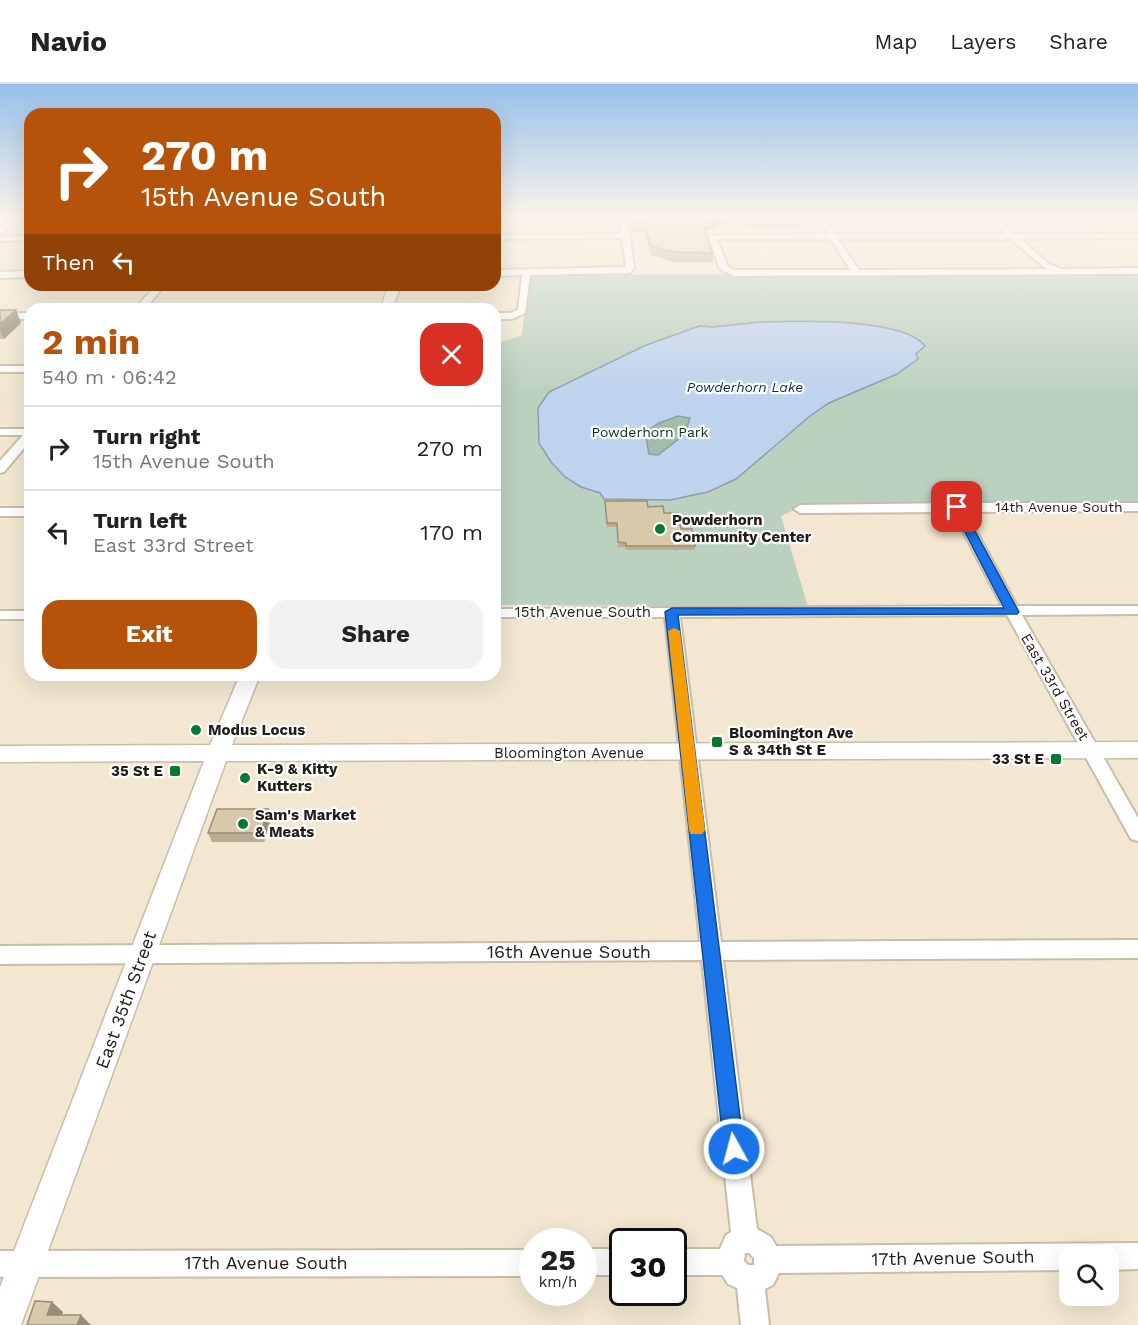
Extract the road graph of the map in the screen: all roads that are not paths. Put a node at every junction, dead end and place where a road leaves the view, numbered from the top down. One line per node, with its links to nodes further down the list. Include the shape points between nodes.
1 (526, 275): 4 (street, via 522,311)
2 (156, 291): 3 (street)
3 (146, 303)
4 (501, 315)
5 (0, 316): 6 (street)
6 (24, 316)
7 (0, 369): 8 (street)
8 (24, 369)
9 (0, 432): 10 (street)
10 (24, 433)
11 (24, 440): 12 (street)
12 (0, 469)
13 (957, 507): 14 (street, 14th Avenue South); 15 (street, 14th Avenue South); 20 (street, East 33rd Street)
14 (1138, 507)
15 (800, 509)
16 (0, 512): 17 (street)
17 (24, 512)
18 (1138, 610): 20 (street, 15th Avenue South)
19 (672, 612): 20 (street, 15th Avenue South); 21 (street, 15th Avenue South); 27 (street)
20 (1012, 612): 26 (street, East 33rd Street)
21 (501, 613)
22 (0, 615): 23 (street)
23 (24, 615)
24 (248, 681): 29 (street, East 35th Street)
25 (1138, 750): 26 (street, Bloomington Avenue)
26 (1091, 751): 27 (street, Bloomington Avenue); 30 (street, East 33rd Street)
27 (687, 753): 29 (street, Bloomington Avenue); 32 (street)
28 (0, 754): 29 (street, Bloomington Avenue)
29 (217, 755): 34 (street, East 35th Street)
30 (1138, 834)
31 (1138, 949): 32 (street, 16th Avenue South)
32 (710, 952): 34 (street, 16th Avenue South); 39 (street, via 745,1239 760,1245)
33 (0, 955): 34 (street, 16th Avenue South)
34 (143, 955): 38 (street, East 35th Street)
35 (1138, 1256): 39 (street, 17th Avenue South)
36 (519, 1263): 38 (street, 17th Avenue South)
37 (687, 1263): 39 (street, 17th Avenue South)
38 (13, 1264): 40 (street, East 35th Street)
39 (750, 1268): 41 (street)
40 (3, 1325)
41 (755, 1325)

